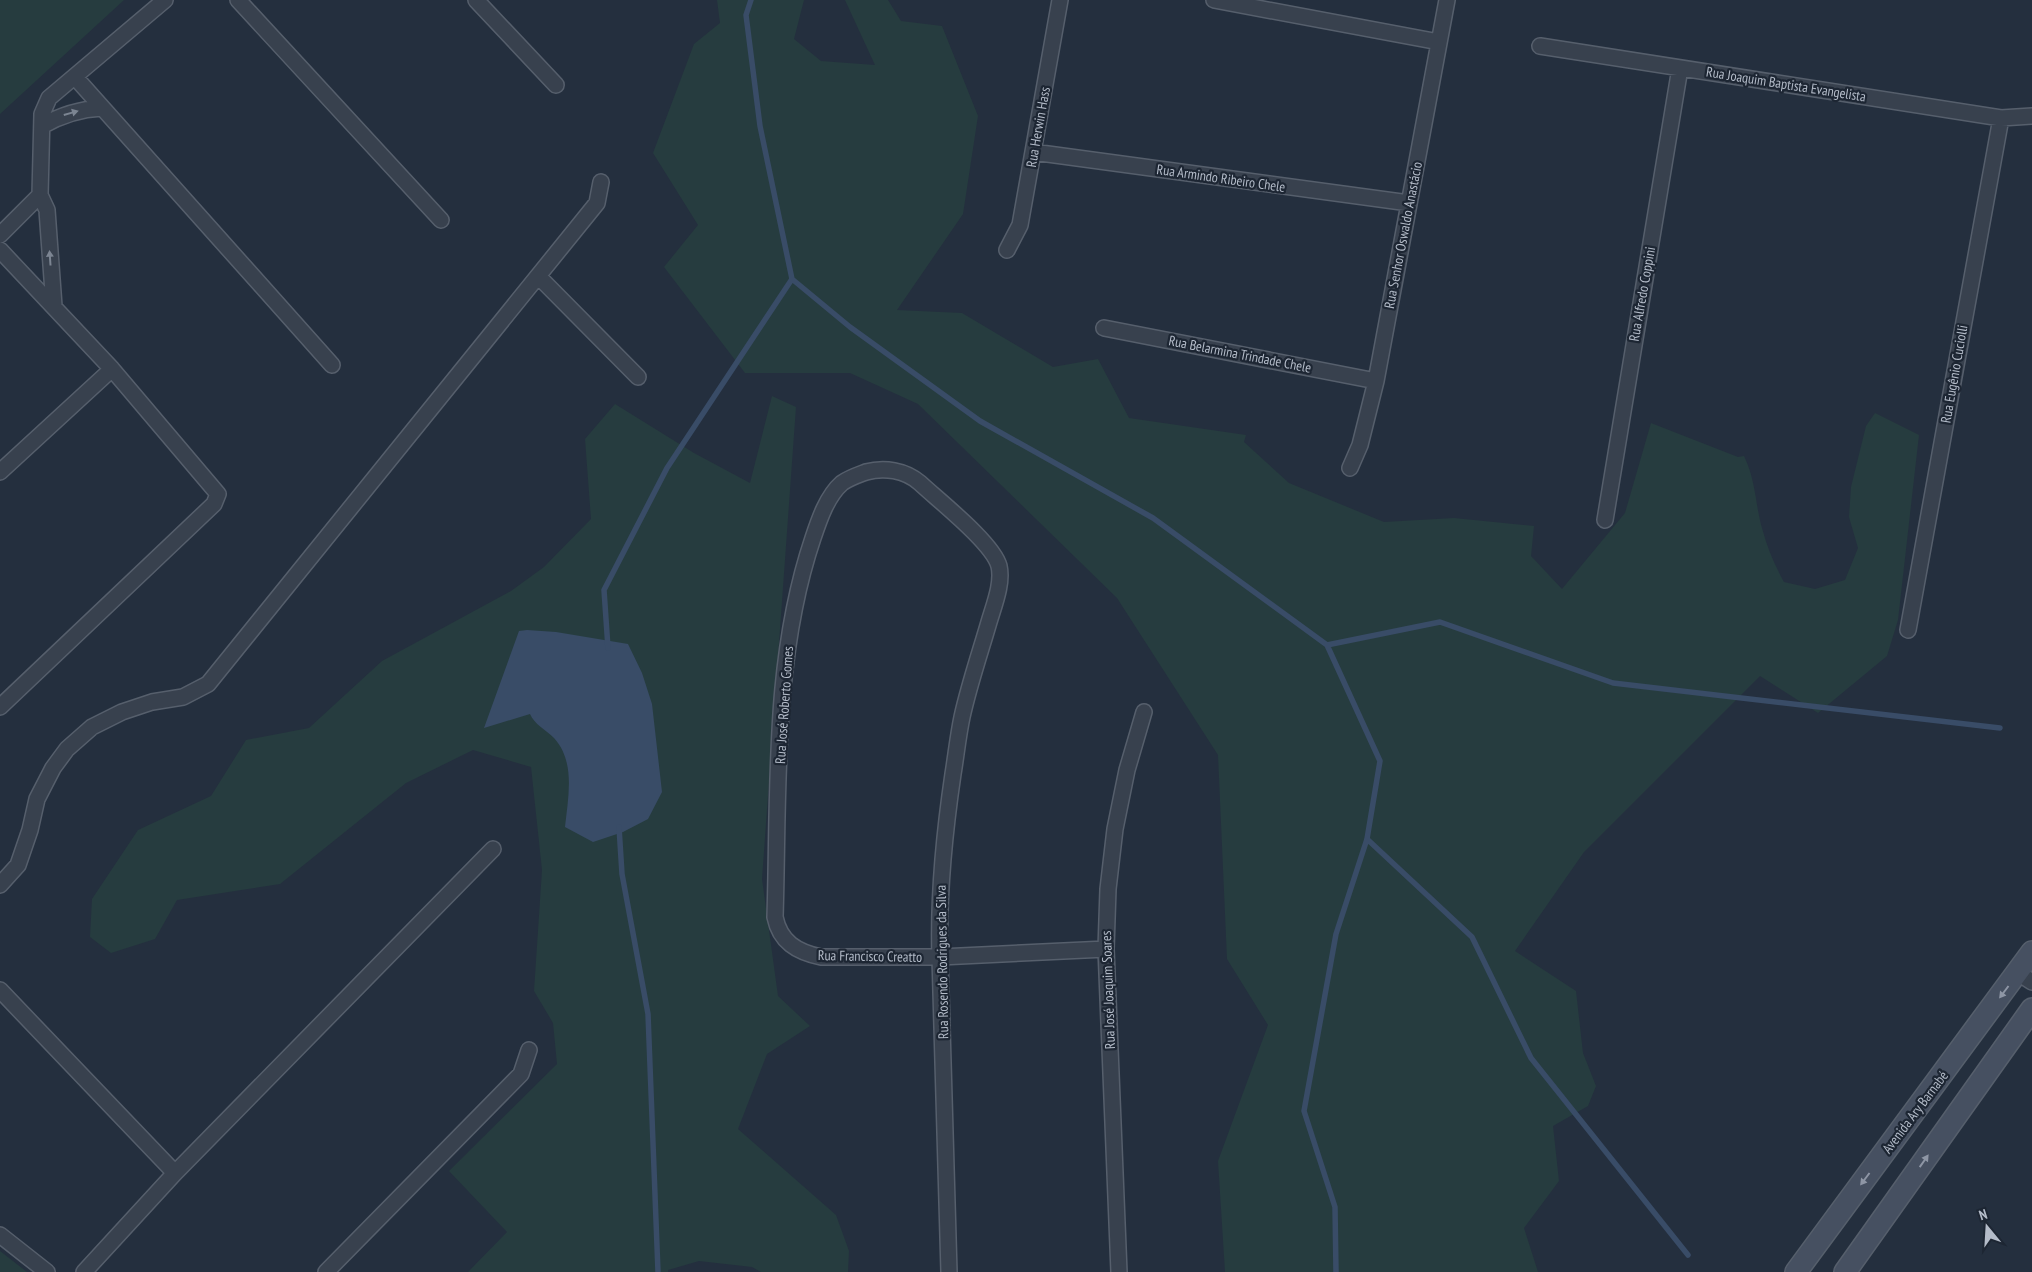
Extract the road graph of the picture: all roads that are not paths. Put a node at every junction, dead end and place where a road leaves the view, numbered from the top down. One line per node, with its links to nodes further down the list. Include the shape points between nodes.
1 (165, 0): 10 (street)
2 (238, 0): 20 (street)
3 (476, 0): 11 (street)
4 (1060, 0): 16 (street, Rua Herwin Hass)
5 (1214, 0): 7 (street)
6 (1447, 0): 7 (street, Rua Senhor Oswaldo Anastácio)
7 (1439, 42): 19 (street, Rua Senhor Oswaldo Anastácio)
8 (1540, 46): 9 (street, Rua Joaquim Baptista Evangelista)
9 (1680, 68): 14 (street, Rua Joaquim Baptista Evangelista); 33 (street, Rua Alfredo Coppini)
10 (75, 77): 12 (street); 15 (street, via 49,98 42,114)
11 (556, 86)
12 (102, 108): 15 (street, one-way to 12, via 70,113); 27 (street)
13 (2032, 116): 14 (street, Rua Joaquim Baptista Evangelista)
14 (2001, 118): 35 (street, Rua Eugênio Cuciolli)
15 (42, 126): 18 (street)
16 (1033, 152): 19 (street, Rua Armindo Ribeiro Chele); 23 (street, Rua Herwin Hass, via 1020,225)
17 (601, 182): 24 (street, via 597,203)
18 (40, 195): 21 (street); 25 (street, one-way to 18, via 47,210)
19 (1409, 203): 30 (street, Rua Senhor Oswaldo Anastácio)
20 (441, 220)
21 (0, 235)
22 (0, 250): 25 (street)
23 (1007, 250)
24 (538, 276): 29 (street); 39 (street, via 208,684 183,697 152,702 122,712 92,727 67,749 52,768 38,799 18,865)
25 (54, 306): 28 (street)
26 (1104, 328): 30 (street, Rua Belarmina Trindade Chele)
27 (332, 365)
28 (112, 369): 32 (street); 36 (street, via 218,494 214,504)
29 (638, 376)
30 (1376, 381): 31 (street, Rua Senhor Oswaldo Anastácio, via 1360,445)
31 (1350, 468)
32 (0, 472)
33 (1604, 520)
34 (1000, 568): 40 (street, Rua José Roberto Gomes, via 988,547 915,479 898,471 869,471 848,479 836,490 808,553 782,690 775,917); 43 (street, Rua Rosendo Rodrigues da Silva, via 996,597 962,717 946,818 939,918)
35 (1908, 630)
36 (0, 707)
37 (1144, 712): 41 (street, Rua José Joaquim Soares, via 1127,770 1115,829)
38 (493, 849): 48 (street)
39 (0, 885)
40 (787, 942): 43 (street, Rua Francisco Creatto, via 802,952 821,957)
41 (1106, 949): 43 (street, Rua Francisco Creatto); 54 (street, Rua José Joaquim Soares)
42 (2032, 952): 44 (street, Avenida Ary Barnabé)
43 (940, 957): 53 (street, Rua Rosendo Rodrigues da Silva)
44 (2025, 977): 55 (street, Avenida Ary Barnabé, one-way to 55)
45 (0, 990): 48 (street)
46 (2032, 1009): 56 (street, one-way to 46)
47 (528, 1050): 52 (street, via 521,1074)
48 (175, 1173): 51 (street)
49 (0, 1235): 50 (street)
50 (48, 1272)
51 (84, 1272)
52 (326, 1272)
53 (950, 1272)
54 (1119, 1272)
55 (1796, 1272)
56 (1845, 1272)

